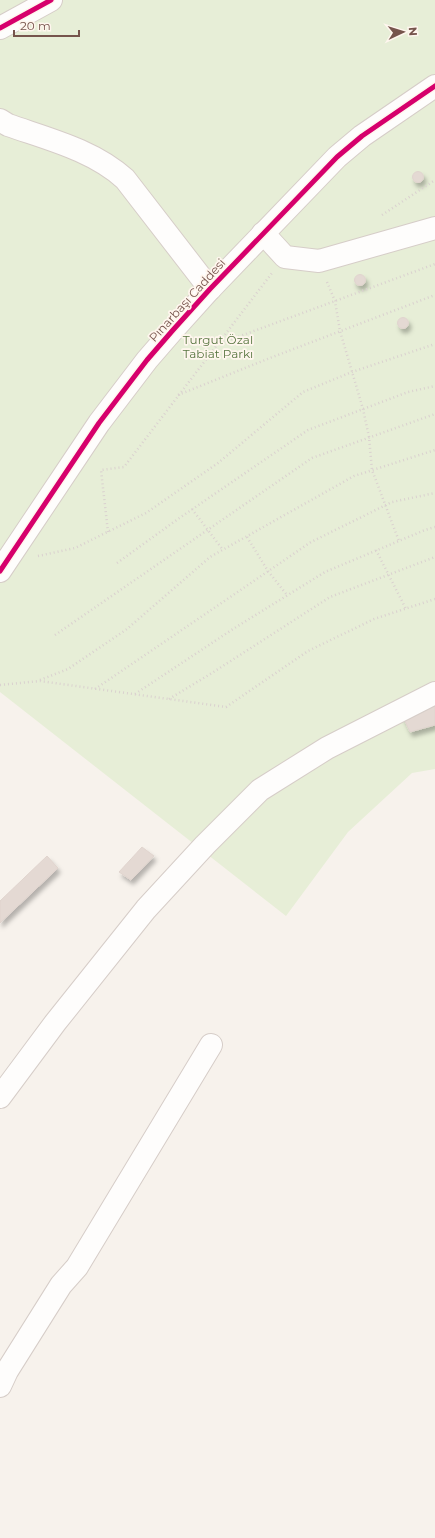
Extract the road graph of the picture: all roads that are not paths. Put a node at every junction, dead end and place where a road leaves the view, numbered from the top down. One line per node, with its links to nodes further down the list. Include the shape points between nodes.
1 (51, 0): 2 (street)
2 (0, 28)
3 (435, 86): 6 (street, Pınarbaşı Caddesi, via 362,136 337,157)
4 (0, 120): 7 (street, via 88,154 110,166 125,179)
5 (435, 228): 6 (street, via 318,261 285,257)
6 (263, 233): 7 (street, Pınarbaşı Caddesi)
7 (210, 288): 8 (street, Pınarbaşı Caddesi, via 122,391)
8 (3, 567)
9 (435, 693): 11 (street, via 327,748 260,790 146,909)
10 (211, 1045): 12 (street, via 77,1267 61,1285)
11 (0, 1097)
12 (0, 1386)

